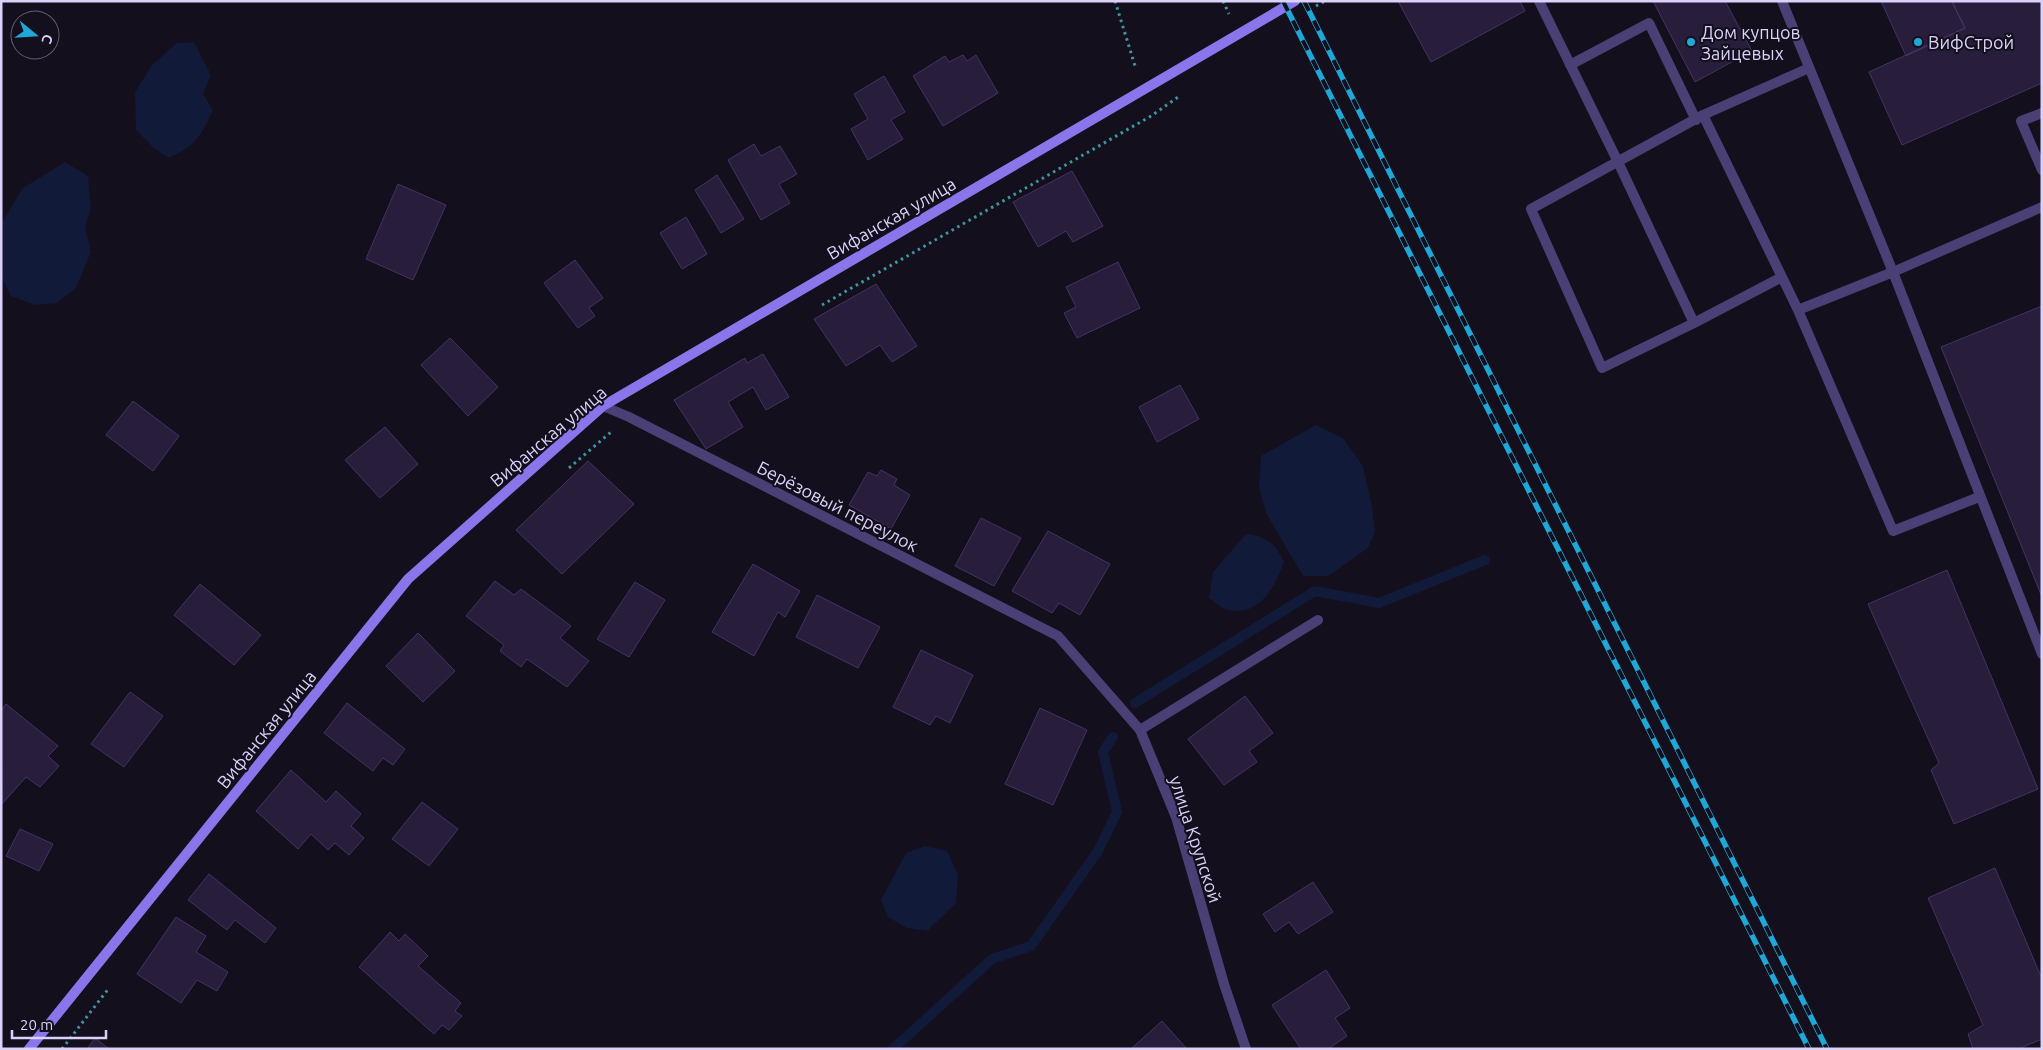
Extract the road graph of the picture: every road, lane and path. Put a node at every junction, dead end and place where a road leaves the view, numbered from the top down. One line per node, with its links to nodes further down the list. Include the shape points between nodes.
1 (1115, 1): 7 (path)
2 (1295, 1): 7 (main road, Вифанская улица)
3 (1539, 1): 5 (street)
4 (1782, 1): 6 (street)
5 (1570, 65): 9 (street, via 1649,23); 10 (street)
6 (1809, 68): 9 (street); 13 (street)
7 (1143, 89): 17 (main road, Вифанская улица)
8 (2042, 113): 11 (street, via 2021,121)
9 (1700, 118): 10 (street); 14 (street)
10 (1618, 162): 16 (street); 16 (street, via 1531,209 1602,368)
11 (2042, 170)
12 (2042, 207): 13 (street)
13 (1894, 272): 15 (street); 20 (street)
14 (1782, 277): 15 (street); 16 (street)
15 (1798, 310): 20 (street, via 1893,531)
16 (1694, 323)
17 (603, 406): 18 (street, Берёзовый переулок); 26 (main road, Вифанская улица, via 408,579)
18 (629, 417): 19 (path); 22 (street, Берёзовый переулок)
19 (561, 474)
20 (1979, 497): 23 (street)
21 (1318, 620): 24 (street)
22 (1058, 636): 24 (street, улица Крупской)
23 (2042, 654)
24 (1140, 730): 28 (street, улица Крупской, via 1176,817)
25 (110, 986): 27 (path)
26 (29, 1049)
27 (62, 1049)
28 (1246, 1049)

